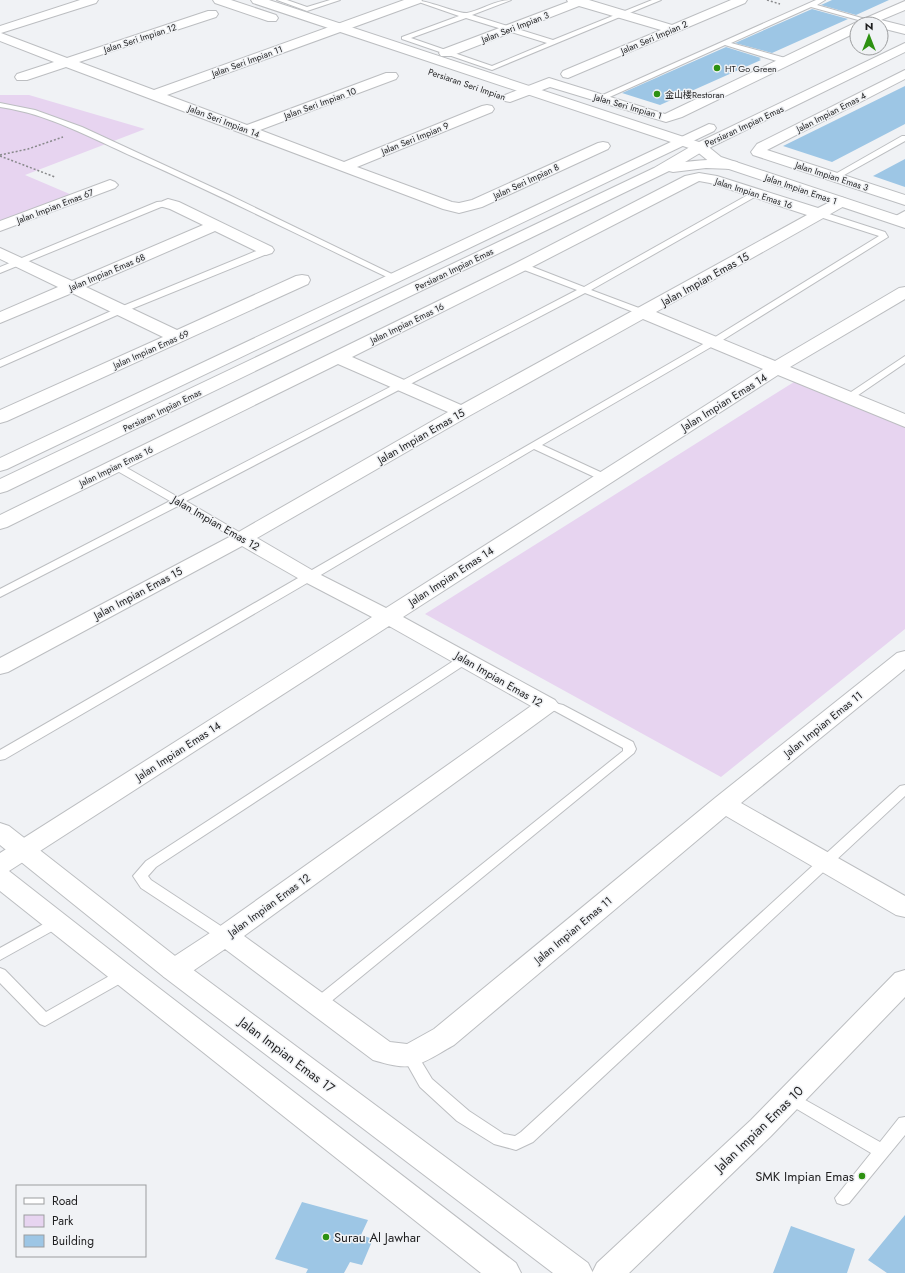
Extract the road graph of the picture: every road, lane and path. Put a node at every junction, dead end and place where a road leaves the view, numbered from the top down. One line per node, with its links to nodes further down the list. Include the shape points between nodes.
1 (92, 0): 23 (street)
2 (218, 0): 26 (street)
3 (257, 0): 20 (street, Persiaran Seri Impian)
4 (280, 0): 5 (lane, via 307,9)
5 (337, 0)
6 (416, 0): 15 (lane); 20 (street, Jalan Seri Impian 11)
7 (508, 0): 15 (lane)
8 (658, 0): 16 (lane)
9 (741, 0): 22 (street, Jalan Seri Impian 2)
10 (822, 0): 12 (lane)
11 (578, 1): 16 (street); 21 (street, Jalan Seri Impian 3)
12 (811, 5): 17 (lane); 30 (lane)
13 (905, 5): 18 (street)
14 (212, 14): 37 (street, Jalan Seri Impian 12)
15 (467, 15): 21 (lane); 33 (lane, via 404,38)
16 (623, 15): 22 (street); 29 (lane)
17 (850, 16)
18 (886, 16)
19 (889, 26): 24 (street)
20 (340, 27): 26 (street, Jalan Seri Impian 11); 35 (street, Persiaran Seri Impian)
21 (508, 29): 29 (lane); 33 (street, Jalan Seri Impian 3)
22 (673, 29): 41 (street, Jalan Seri Impian 2)
23 (0, 30)
24 (905, 30): 28 (street)
25 (849, 31): 36 (street, Jalan Seri Impian 1)
26 (321, 34): 32 (street); 49 (street, Jalan Seri Impian 11)
27 (0, 37): 37 (street, Jalan Seri Impian 14)
28 (889, 39)
29 (554, 43): 33 (lane, via 492,68)
30 (724, 43): 36 (lane); 51 (lane)
31 (905, 47): 55 (street, Persiaran Impian Emas)
32 (374, 52)
33 (446, 53)
34 (856, 56): 60 (street, Persiaran Impian Emas)
35 (429, 57): 38 (street); 39 (street, Persiaran Seri Impian)
36 (786, 61): 51 (street, Jalan Seri Impian 1, via 666,118)
37 (68, 62): 43 (street, Jalan Seri Impian 12); 49 (street, Jalan Seri Impian 14)
38 (409, 64)
39 (468, 70): 45 (street); 47 (street, Persiaran Seri Impian)
40 (430, 71): 45 (street, Persiaran Seri Impian)
41 (568, 74)
42 (391, 76): 56 (street, Jalan Seri Impian 10)
43 (22, 77)
44 (902, 77): 61 (street, Jalan Impian Emas 4, via 762,147)
45 (449, 78): 46 (street, Persiaran Seri Impian)
46 (476, 87)
47 (528, 90): 50 (street); 51 (street, Jalan Seri Impian 1, via 549,82); 60 (street, Persiaran Seri Impian)
48 (496, 93): 50 (street, Persiaran Seri Impian)
49 (154, 95): 56 (street, Jalan Seri Impian 14)
50 (510, 98): 53 (street, Persiaran Seri Impian)
51 (600, 98)
52 (0, 105): 57 (lane, via 49,116)
53 (532, 106)
54 (487, 109): 65 (street, Jalan Seri Impian 9)
55 (766, 116): 60 (street, Persiaran Impian Emas); 64 (street, via 725,148 725,155)
56 (248, 130): 65 (street, Jalan Seri Impian 14)
57 (83, 131): 62 (path, via 28,149); 84 (lane)
58 (905, 138): 68 (lane)
59 (603, 146): 74 (street, Jalan Seri Impian 8, via 477,204 463,207)
60 (689, 148): 63 (street, Persiaran Seri Impian); 66 (street, Persiaran Impian Emas); 84 (street, Persiaran Impian Emas, via 656,147)
61 (758, 152): 68 (street, Jalan Impian Emas 3)
62 (0, 155): 67 (path, via 36,172)
63 (716, 160): 64 (street, Jalan Impian Emas 1)
64 (732, 165): 66 (street, via 693,164); 72 (street, Jalan Impian Emas 1)
65 (343, 167): 74 (street, Jalan Seri Impian 14)
66 (659, 171): 107 (street, Persiaran Impian Emas)
67 (55, 177)
68 (834, 177): 71 (street, Jalan Impian Emas 3)
69 (110, 185): 77 (street, Jalan Impian Emas 67)
70 (756, 194): 75 (street, Jalan Impian Emas 16); 82 (street, Jalan Impian Emas 16, via 712,179 690,179); 87 (lane)
71 (905, 200)
72 (841, 202): 75 (street, Jalan Impian Emas 15); 76 (street, Jalan Impian Emas 1)
73 (168, 204): 78 (street); 81 (lane, via 160,204)
74 (448, 206)
75 (820, 214): 90 (street, Jalan Impian Emas 15); 93 (lane, via 884,235)
76 (902, 219)
77 (0, 226)
78 (214, 226): 79 (street); 86 (street, Jalan Impian Emas 68)
79 (266, 250): 89 (lane)
80 (0, 253): 81 (street)
81 (20, 262): 83 (lane); 86 (street)
82 (522, 266): 87 (lane); 94 (street, Jalan Impian Emas 16)
83 (0, 270)
84 (394, 277): 104 (street, Persiaran Impian Emas)
85 (302, 280): 92 (street, Jalan Impian Emas 69)
86 (72, 287): 89 (street); 91 (street, Jalan Impian Emas 68)
87 (584, 290): 90 (lane); 98 (lane)
88 (905, 292): 97 (street, Jalan Impian Emas 14)
89 (122, 310): 92 (street); 96 (lane)
90 (644, 313): 93 (street); 100 (street, Jalan Impian Emas 15)
91 (0, 318)
92 (178, 337): 101 (street, Jalan Impian Emas 69)
93 (715, 341): 97 (street); 103 (lane)
94 (338, 357): 98 (street); 105 (street, Jalan Impian Emas 16)
95 (905, 359): 99 (lane)
96 (0, 364)
97 (776, 368): 99 (street); 106 (street, Jalan Impian Emas 14)
98 (402, 385): 100 (street); 108 (lane)
99 (847, 398): 102 (street)
100 (462, 412): 110 (street, Jalan Impian Emas 15)
101 (0, 417)
102 (905, 421)
103 (534, 444): 106 (lane); 111 (lane)
104 (0, 464)
105 (116, 466): 108 (lane, Jalan Impian Emas 12); 109 (street, Jalan Impian Emas 16)
106 (606, 478): 113 (street, Jalan Impian Emas 14)
107 (0, 487)
108 (178, 501): 110 (lane, Jalan Impian Emas 12); 112 (lane)
109 (0, 523)
110 (242, 538): 111 (street, Jalan Impian Emas 12); 116 (street, Jalan Impian Emas 15)
111 (310, 577): 113 (street, Jalan Impian Emas 12); 118 (lane)
112 (0, 594)
113 (388, 616): 115 (street, Jalan Impian Emas 12); 122 (street, Jalan Impian Emas 14)
114 (905, 658): 120 (street, Jalan Impian Emas 11)
115 (465, 659): 117 (street, Jalan Impian Emas 12); 128 (lane, via 151,864 140,876 146,884)
116 (0, 667)
117 (547, 705): 128 (street, Jalan Impian Emas 12); 134 (lane, via 559,708 628,745 628,753)
118 (0, 756)
119 (905, 790): 123 (lane)
120 (724, 804): 123 (street); 135 (street, Jalan Impian Emas 11, via 444,1037)
121 (0, 832): 122 (street, Jalan Impian Emas 17)
122 (24, 850): 124 (street, Jalan Impian Emas 14); 130 (street, Jalan Impian Emas 17)
123 (825, 862): 126 (street); 135 (lane, via 527,1137 516,1143 500,1139 464,1116 426,1083)
124 (0, 865)
125 (0, 877): 127 (street)
126 (905, 908)
127 (58, 922): 129 (lane); 132 (street)
128 (225, 936): 130 (street, Jalan Impian Emas 12); 134 (street)
129 (0, 955)
130 (174, 970): 141 (street, Jalan Impian Emas 17)
131 (0, 974): 132 (lane, via 45,1020)
132 (123, 975): 140 (street)
133 (905, 980): 136 (street, Jalan Impian Emas 10)
134 (318, 1004): 135 (street, via 383,1052)
135 (410, 1055)
136 (791, 1098): 138 (lane); 142 (street, Jalan Impian Emas 10)
137 (905, 1123): 138 (lane)
138 (882, 1151): 139 (lane)
139 (843, 1198)
140 (505, 1273)
141 (577, 1273)
142 (608, 1273)

